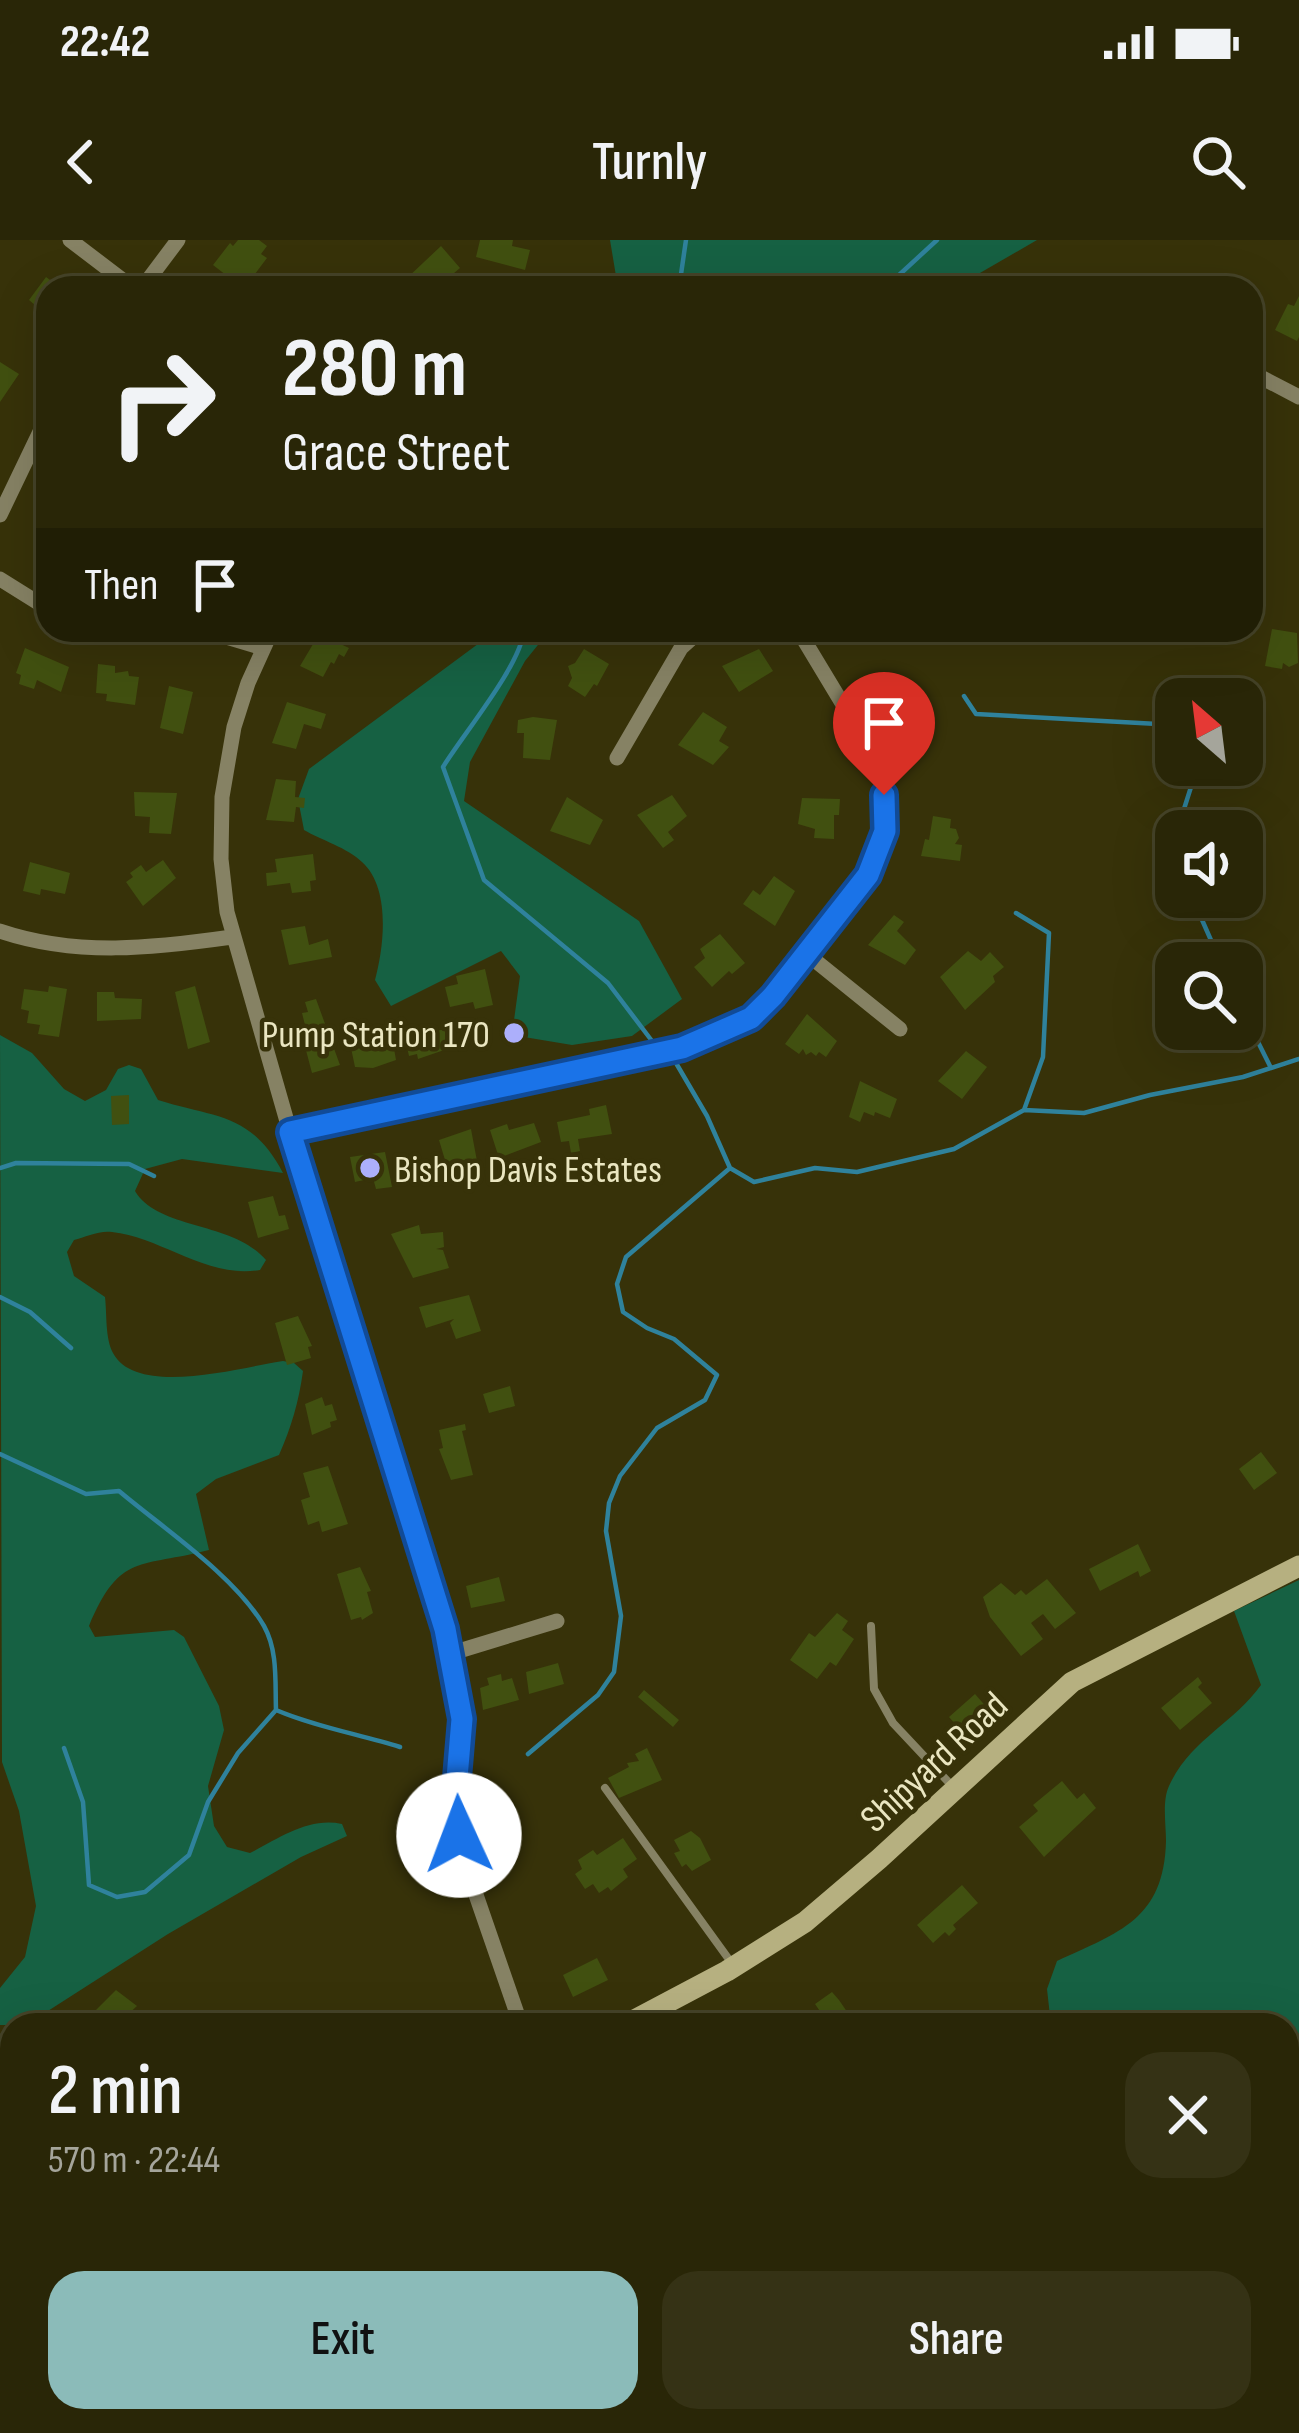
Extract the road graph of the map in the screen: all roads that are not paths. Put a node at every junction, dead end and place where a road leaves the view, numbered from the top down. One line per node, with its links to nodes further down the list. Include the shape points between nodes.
1 (70, 240): 3 (street)
2 (178, 240): 4 (street)
3 (120, 276)
4 (147, 276)
5 (1263, 378): 6 (street)
6 (1299, 397)
7 (36, 441): 8 (street)
8 (0, 515)
9 (0, 579): 10 (street)
10 (36, 602)
11 (243, 642): 15 (street)
12 (266, 642): 15 (street)
13 (687, 642): 16 (street)
14 (805, 642): 19 (street, via 877,761 885,831 868,875)
15 (263, 648): 18 (street, via 235,727 222,797 222,882)
16 (617, 758)
17 (0, 931): 18 (street, via 117,950)
18 (232, 937): 21 (street)
19 (807, 954): 20 (street); 21 (street, via 751,1018 682,1048)
20 (900, 1029)
21 (290, 1132): 25 (street)
22 (1299, 1566): 27 (street, Shipyard Road, via 1084,1674)
23 (557, 1621): 25 (street)
24 (871, 1626): 27 (lane, via 874,1689 893,1723)
25 (449, 1654): 29 (street, via 462,1719 462,1849)
26 (605, 1788): 28 (lane)
27 (956, 1789): 28 (street, Shipyard Road, via 805,1922)
28 (734, 1966): 30 (street, Shipyard Road)
29 (517, 2013)
30 (647, 2013)

